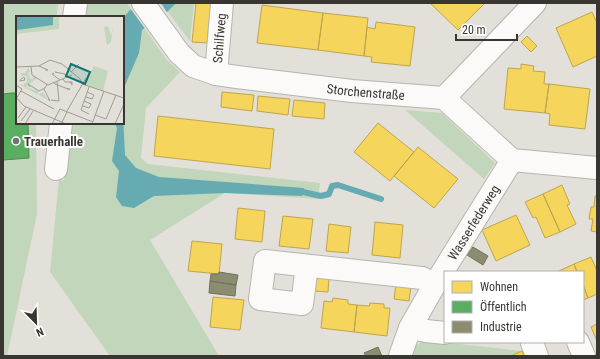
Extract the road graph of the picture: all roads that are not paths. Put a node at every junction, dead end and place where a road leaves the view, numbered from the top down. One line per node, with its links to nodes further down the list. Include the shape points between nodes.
1 (76, 3): 5 (street)
2 (143, 3): 6 (street, Storchenstraße, via 179,53 193,66)
3 (222, 3): 6 (street, Schilfweg)
4 (535, 3): 7 (street)
5 (74, 16)
6 (216, 74): 7 (street, Storchenstraße, via 352,91)
7 (444, 98): 9 (street)
8 (61, 124): 11 (street)
9 (512, 160): 10 (street); 13 (street, Wasserfederweg)
10 (597, 168)
11 (56, 169)
12 (307, 266): 13 (street, via 422,278)
13 (435, 284): 14 (street, Wasserfederweg)
14 (410, 328): 15 (street); 18 (street, Wasserfederweg)
15 (444, 333)
16 (532, 343): 19 (street)
17 (578, 343): 20 (street)
18 (400, 356)
19 (537, 356)
20 (584, 356)

